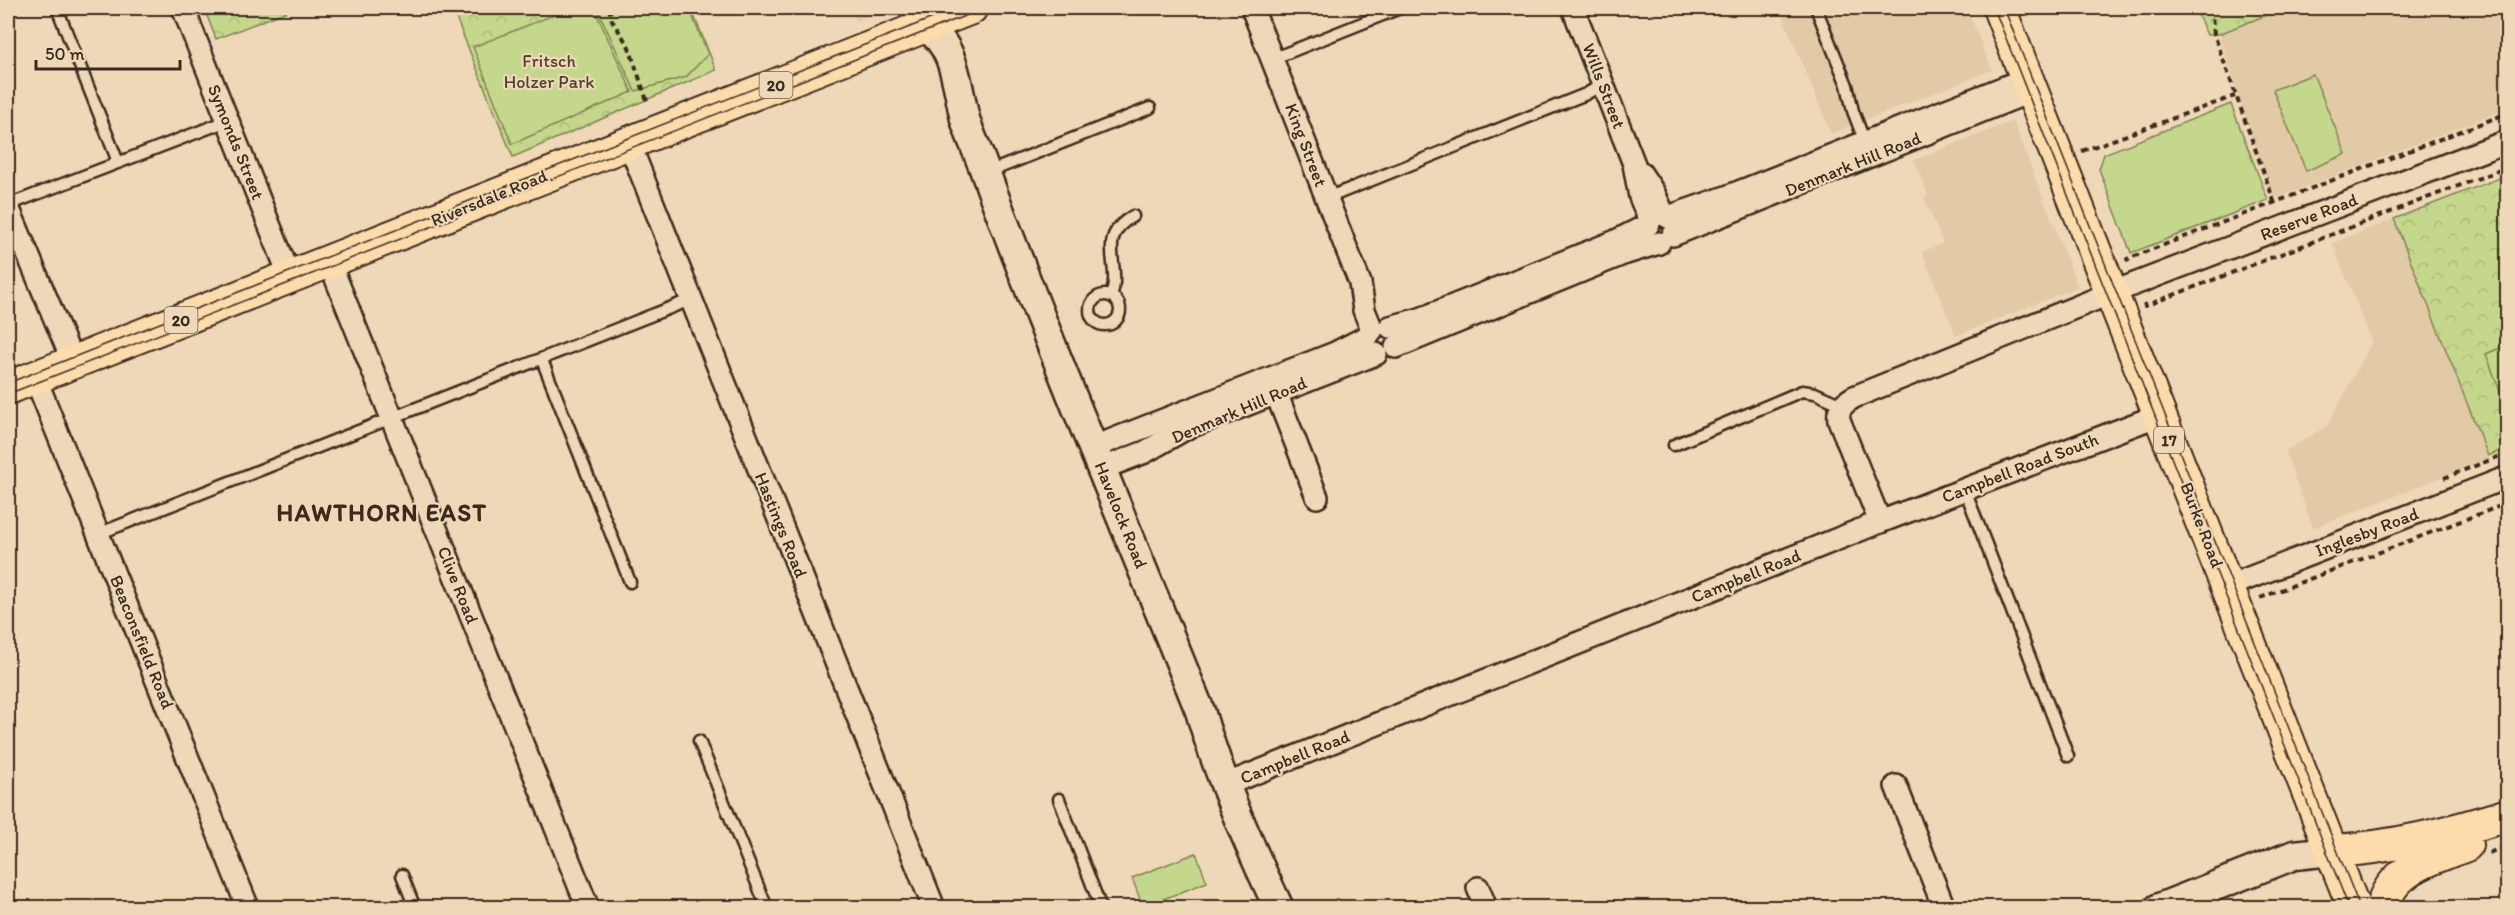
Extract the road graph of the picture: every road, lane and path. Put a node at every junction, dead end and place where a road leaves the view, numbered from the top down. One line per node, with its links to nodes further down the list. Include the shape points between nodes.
1 (57, 8): 25 (lane)
2 (183, 8): 20 (street, Symonds Street)
3 (609, 8): 17 (path, via 629,46)
4 (971, 8): 12 (main road, Riversdale Road / 20)
5 (1252, 8): 13 (street, King Street)
6 (1400, 8): 13 (lane)
7 (1573, 8): 14 (street, Wills Street)
8 (1816, 8): 23 (lane)
9 (1999, 8): 15 (main road, Burke Road / 17)
10 (2217, 8): 11 (path)
11 (2211, 9): 16 (path, via 2214,34)
12 (920, 17): 22 (main road, Riversdale Road / 20); 27 (street, Havelock Road, via 933,65 966,120)
13 (1272, 59): 28 (street, King Street)
14 (1603, 84): 28 (lane); 32 (street, Wills Street, via 1634,164 1640,197)
15 (2029, 85): 23 (street, Denmark Hill Road); 24 (main road, Burke Road / 17)
16 (2235, 96): 24 (path); 29 (path)
17 (648, 105)
18 (1149, 108): 27 (lane)
19 (2508, 113): 29 (path)
20 (227, 121): 25 (lane); 35 (street, Symonds Street)
21 (2508, 141): 33 (street, Reserve Road)
22 (629, 143): 34 (main road, Riversdale Road / 20); 38 (street, Hastings Road)
23 (1868, 149): 32 (street, Denmark Hill Road)
24 (2059, 160): 36 (main road, Burke Road / 17)
25 (118, 162): 30 (lane)
26 (2508, 167): 36 (path, via 2145,306)
27 (986, 173): 48 (street, Havelock Road)
28 (1327, 198): 39 (street, King Street, via 1360,283 1364,310)
29 (2275, 202): 33 (path); 36 (path, via 2127,259)
30 (8, 206): 41 (street)
31 (1132, 216): 37 (lane, via 1116,230 1111,244 1116,284)
32 (1660, 226): 39 (street, Denmark Hill Road, via 1623,254)
33 (2284, 227): 36 (street, Reserve Road)
34 (329, 261): 35 (main road, Riversdale Road / 20); 46 (street, Clive Road)
35 (290, 277): 41 (main road, Riversdale Road / 20)
36 (2124, 289): 44 (street); 45 (main road, Burke Road / 17)
37 (1111, 296)
38 (690, 300): 40 (lane); 70 (street, Hastings Road)
39 (1381, 336): 43 (street, Denmark Hill Road, via 1335,353)
40 (542, 360): 46 (lane); 55 (lane)
41 (73, 362): 42 (main road, Riversdale Road / 20)
42 (21, 383): 54 (street, Beaconsfield Road)
43 (1273, 386): 48 (street, Denmark Hill Road); 51 (street)
44 (1842, 405): 47 (lane, via 1802,391); 53 (street, via 1839,420)
45 (2159, 415): 50 (street, Campbell Road South); 56 (main road, Burke Road / 17)
46 (391, 420): 54 (lane); 68 (street, Clive Road)
47 (1674, 445)
48 (1099, 458): 60 (street, Havelock Road, via 1200,711)
49 (2508, 477): 56 (street, Inglesby Road)
50 (1965, 490): 53 (street, Campbell Road South); 59 (lane)
51 (1317, 497)
52 (2508, 503): 57 (path)
53 (1880, 522): 60 (street, Campbell Road)
54 (98, 534): 66 (street, Beaconsfield Road)
55 (630, 582)
56 (2226, 587): 64 (main road, Burke Road / 17)
57 (2260, 598)
58 (699, 741): 69 (lane)
59 (2068, 756)
60 (1225, 785): 72 (street, Havelock Road)
61 (1896, 786): 73 (street)
62 (1059, 798): 71 (lane)
63 (2508, 815): 64 (main road, via 2430,838 2370,849); 76 (main road, via 2469,844 2402,875 2391,886)
64 (2332, 851): 74 (street, via 2294,855); 75 (main road, Burke Road / 17)
65 (402, 875): 67 (lane)
66 (248, 908)
67 (416, 908)
68 (588, 908)
69 (766, 908)
70 (934, 908)
71 (1101, 908)
72 (1279, 908)
73 (1944, 908)
74 (2159, 908)
75 (2354, 908)
76 (2382, 908)

